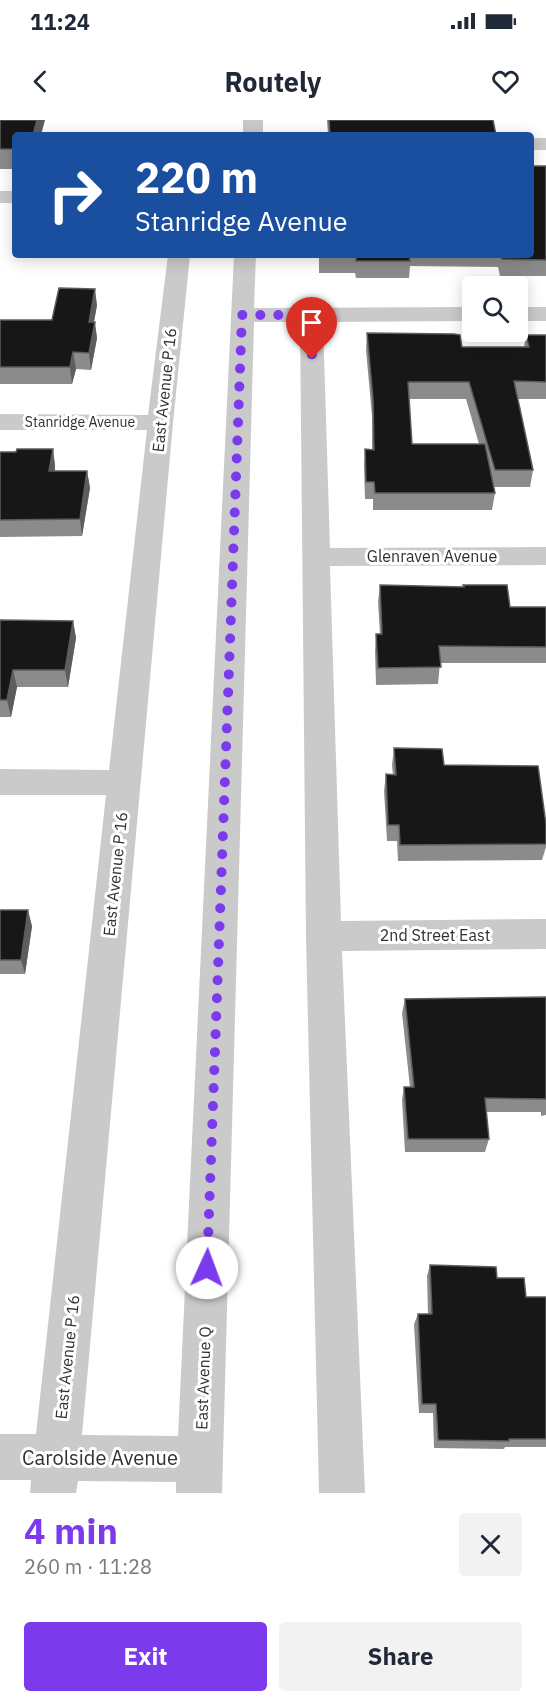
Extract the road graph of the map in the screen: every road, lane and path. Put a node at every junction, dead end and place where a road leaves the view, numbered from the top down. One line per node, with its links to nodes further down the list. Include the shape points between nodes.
1 (179, 258): 9 (street, East Avenue P 16)
2 (245, 258): 6 (street, East Avenue Q)
3 (462, 314): 7 (street)
4 (528, 314): 5 (street)
5 (546, 314)
6 (242, 315): 7 (street); 18 (street, East Avenue Q)
7 (311, 315): 11 (street)
8 (0, 422): 9 (street, Stanridge Avenue)
9 (160, 423): 13 (street, East Avenue P 16)
10 (546, 556): 11 (street, Glenraven Avenue)
11 (318, 557): 15 (street)
12 (0, 782): 13 (street)
13 (124, 783): 17 (street, East Avenue P 16)
14 (546, 934): 15 (street, 2nd Street East)
15 (324, 936): 19 (street)
16 (0, 1457): 17 (street, Carolside Avenue)
17 (55, 1475): 18 (street, Carolside Avenue)
18 (199, 1476)
19 (342, 1493)

